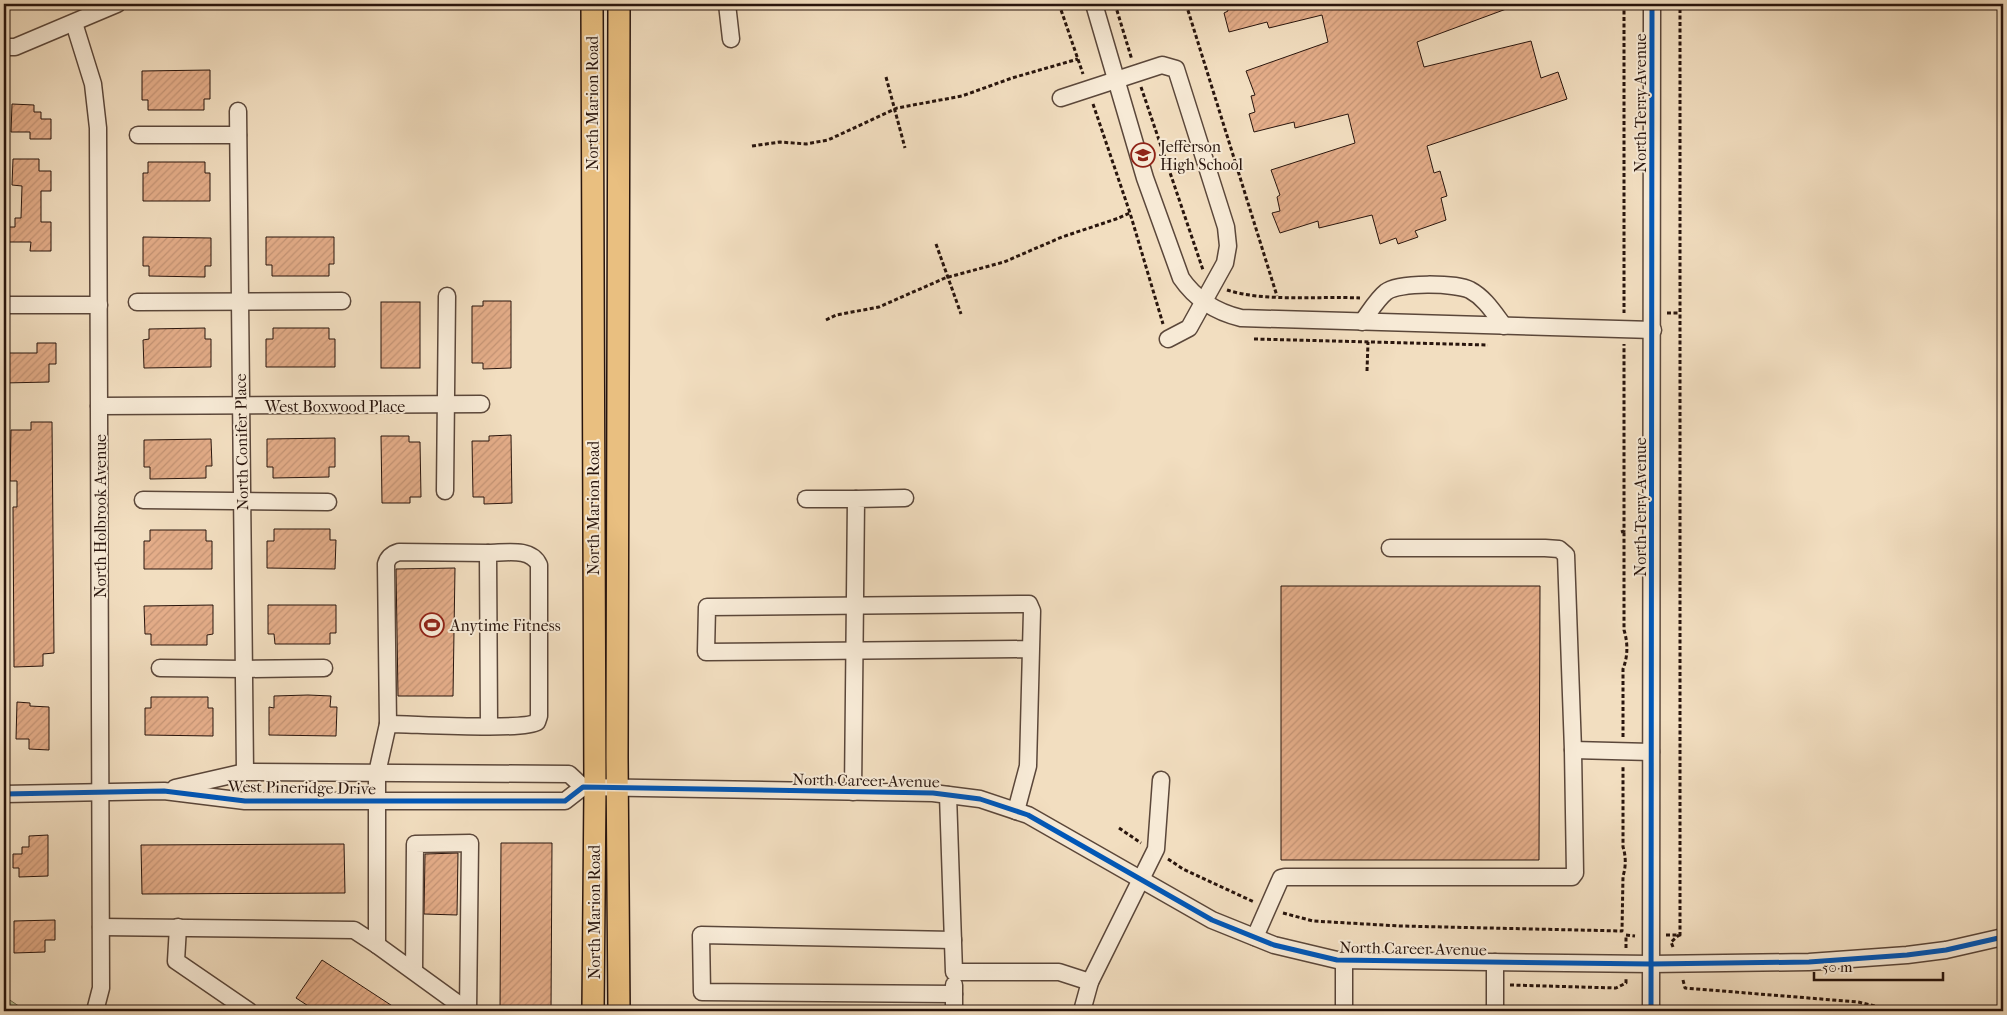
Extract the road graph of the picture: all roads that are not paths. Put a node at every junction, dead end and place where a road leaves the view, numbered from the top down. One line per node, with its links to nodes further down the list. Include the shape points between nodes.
1 (117, 4): 7 (street)
2 (592, 4): 52 (main road, North Marion Road)
3 (620, 4): 53 (main road, North Marion Road)
4 (726, 4): 8 (street)
5 (1094, 4): 10 (street)
6 (1652, 4): 24 (street, North Terry Avenue)
7 (74, 22): 9 (street, via 15,47); 21 (street, North Holbrook Avenue, via 93,84 98,128)
8 (732, 39)
9 (4, 47)
10 (1115, 80): 11 (street); 19 (street, via 1181,278 1188,289); 19 (street, via 1162,66 1176,69 1226,227 1228,246 1225,263)
11 (1061, 98)
12 (238, 111): 14 (street, North Conifer Place)
13 (138, 135): 14 (street)
14 (238, 135): 16 (street, North Conifer Place)
15 (447, 296): 27 (street)
16 (240, 301): 17 (street); 18 (street); 29 (street, North Conifer Place)
17 (342, 301)
18 (137, 302)
19 (1204, 302): 22 (street, via 1224,314 1241,318); 25 (street, via 1189,328)
20 (4, 305): 21 (street)
21 (99, 305): 28 (street, North Holbrook Avenue)
22 (1362, 322): 23 (street); 23 (street, via 1386,292 1411,284 1469,289 1483,299)
23 (1504, 326): 24 (street)
24 (1653, 330): 48 (street, North Terry Avenue)
25 (1168, 339)
26 (482, 404): 27 (street, West Boxwood Place)
27 (446, 405): 29 (street, West Boxwood Place); 30 (street)
28 (99, 406): 29 (street, West Boxwood Place); 55 (street, North Holbrook Avenue)
29 (241, 406): 35 (street, North Conifer Place)
30 (446, 491)
31 (906, 498): 33 (street)
32 (806, 499): 33 (street)
33 (856, 499): 39 (street)
34 (143, 500): 35 (street)
35 (242, 501): 36 (street); 44 (street, North Conifer Place)
36 (328, 502)
37 (1390, 548): 47 (street, via 1545,548 1559,549 1566,555)
38 (488, 553): 45 (street, via 399,552 388,559); 46 (street); 46 (street, via 525,553 536,559 539,565 538,722 522,726)
39 (856, 605): 40 (street, via 1029,604 1032,611); 41 (street); 41 (street, via 707,607 706,652)
40 (1031, 649): 41 (street); 60 (street, via 1028,766)
41 (855, 652): 56 (street)
42 (160, 668): 44 (street)
43 (324, 668): 44 (street)
44 (244, 669): 49 (street, North Conifer Place)
45 (388, 724): 46 (street); 50 (street)
46 (489, 725)
47 (1573, 750): 48 (street); 64 (street, via 1576,873 1572,877 1285,877 1280,878)
48 (1652, 752): 70 (street, North Terry Avenue)
49 (245, 772): 50 (street, West Pineridge Drive); 54 (street, West Pineridge Drive)
50 (377, 773): 52 (street, West Pineridge Drive, via 569,774); 59 (street)
51 (1161, 780): 61 (street, via 1155,851)
52 (589, 787): 53 (street, North Career Avenue); 59 (street, West Pineridge Drive, via 565,801); 78 (main road, North Marion Road)
53 (618, 787): 56 (street, North Career Avenue); 79 (main road, North Marion Road)
54 (164, 791): 55 (street, West Pineridge Drive); 59 (street, West Pineridge Drive, via 245,801)
55 (100, 792): 57 (street, West Pineridge Drive); 62 (street, North Holbrook Avenue)
56 (853, 792): 58 (street, North Career Avenue)
57 (4, 794)
58 (948, 794): 60 (street, North Career Avenue, via 980,798); 66 (street)
59 (377, 801): 67 (street)
60 (1016, 811): 61 (street, North Career Avenue)
61 (1140, 880): 64 (street, North Career Avenue, via 1212,920); 73 (street)
62 (100, 927): 63 (street); 75 (street, North Holbrook Avenue, via 101,988)
63 (178, 927): 67 (street, via 354,930); 76 (street, via 176,961)
64 (1255, 937): 68 (street, North Career Avenue, via 1274,945)
65 (2003, 937): 70 (street, North Career Avenue, via 1946,950 1865,959)
66 (953, 940): 72 (street); 74 (street, via 701,935 702,992)
67 (377, 945): 71 (street)
68 (1344, 960): 69 (street, North Career Avenue); 82 (street)
69 (1495, 962): 70 (street, North Career Avenue); 83 (street)
70 (1651, 964): 84 (street, North Terry Avenue)
71 (414, 971): 77 (street); 77 (street, via 415,844 470,844)
72 (954, 972): 73 (street, via 1059,972); 74 (street)
73 (1090, 982): 81 (street)
74 (954, 994): 80 (street)
75 (95, 1011)
76 (249, 1011)
77 (468, 1011)
78 (593, 1011)
79 (619, 1011)
80 (954, 1011)
81 (1082, 1011)
82 (1344, 1011)
83 (1495, 1011)
84 (1651, 1011)

